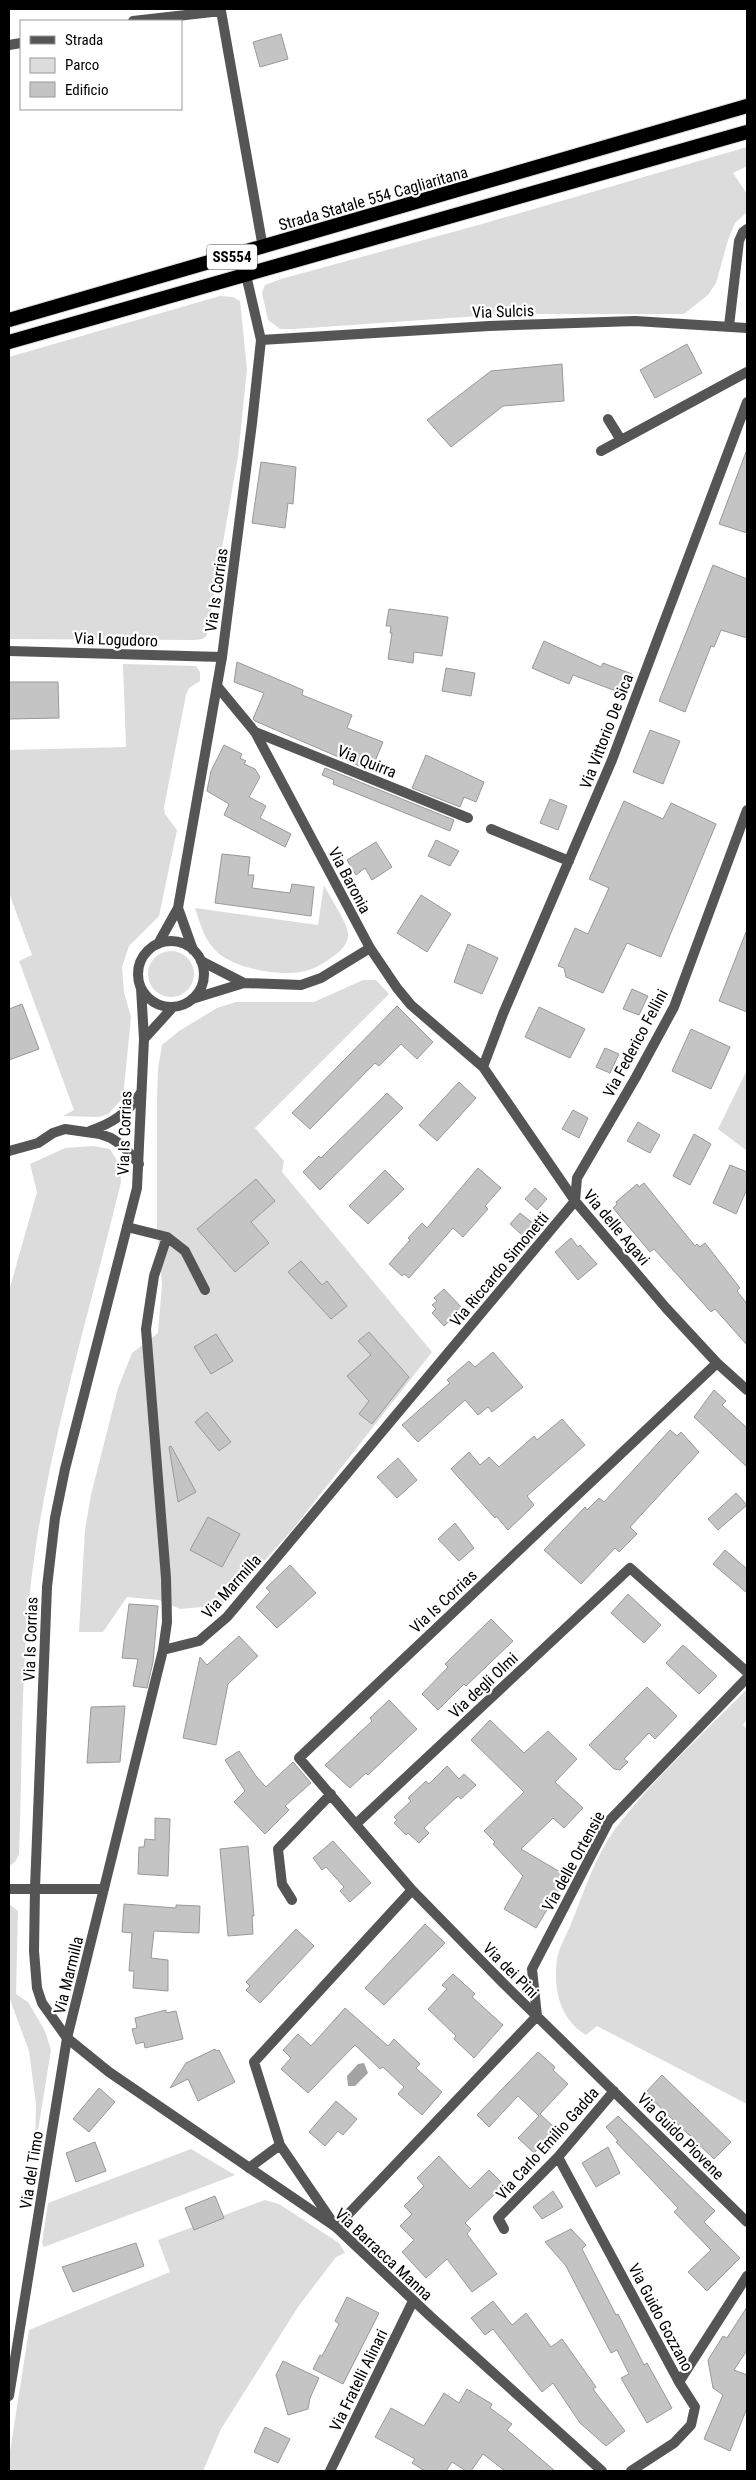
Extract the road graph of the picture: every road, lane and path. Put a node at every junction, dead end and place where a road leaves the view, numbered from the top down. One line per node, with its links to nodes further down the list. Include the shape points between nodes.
1 (142, 20): 5 (street, via 221,11)
2 (747, 106): 5 (highway, Strada Statale 554 Cagliaritana / SS554)
3 (747, 132): 6 (highway, SS554)
4 (747, 229): 8 (street, via 740,241)
5 (263, 248): 7 (highway, Strada Statale 554 Cagliaritana / SS554)
6 (246, 274): 10 (street, Via Is Corrias); 11 (highway, SS554)
7 (9, 320)
8 (729, 326): 9 (street, Via Sulcis); 10 (street, Via Sulcis, via 635,321)
9 (747, 328)
10 (260, 340): 18 (street, Via Is Corrias)
11 (9, 342)
12 (747, 372): 15 (street)
13 (747, 402): 24 (street, Via Vittorio De Sica, via 612,760)
14 (608, 419): 15 (street)
15 (621, 440): 16 (street)
16 (601, 451)
17 (9, 650): 18 (street, Via Logudoro)
18 (222, 657): 19 (street, Via Is Corrias)
19 (217, 686): 20 (street, Via Baronia); 25 (street, Via Is Corrias)
20 (255, 732): 22 (street, Via Quirra); 27 (street, Via Baronia)
21 (747, 810): 40 (street, Via Federico Fellini, via 674,1007 577,1178)
22 (468, 818)
23 (491, 829): 24 (street)
24 (569, 861): 35 (street, Via Vittorio De Sica)
25 (178, 908): 26 (street, Via Is Corrias); 28 (street, Via Is Corrias)
26 (158, 944): 28 (street, via 175,941); 31 (street, via 144,954 139,965)
27 (370, 948): 30 (street, via 321,978 301,985); 35 (street, Via Baronia, via 411,1006)
28 (193, 950): 29 (street)
29 (201, 961): 30 (street); 32 (street, via 203,981)
30 (244, 983): 32 (street)
31 (141, 988): 33 (street, via 152,1001); 34 (street, Via Is Corrias)
32 (192, 999): 33 (street)
33 (173, 1007): 34 (street)
34 (144, 1040): 36 (street, Via Is Corrias)
35 (483, 1067): 40 (street, Via delle Agavi)
36 (140, 1094): 37 (street, via 126,1113); 39 (street, Via Is Corrias)
37 (86, 1132): 38 (street, via 59,1130 38,1143); 39 (street, via 111,1138)
38 (9, 1151)
39 (139, 1164): 41 (street, Via Is Corrias, via 137,1188)
40 (575, 1201): 44 (street, Via Riccardo Simonetti); 45 (street, Via delle Agavi)
41 (127, 1226): 42 (street); 52 (street, Via Is Corrias, via 55,1518 47,1587)
42 (167, 1237): 43 (street, via 185,1251); 47 (street, via 154,1276 146,1329 166,1578)
43 (205, 1290)
44 (445, 1356): 47 (street, Via Marmilla, via 227,1617 199,1641)
45 (717, 1363): 46 (street, Via delle Agavi); 50 (street, Via Is Corrias, via 299,1758)
46 (747, 1390)
47 (164, 1650): 54 (street, Via Marmilla)
48 (747, 1672): 51 (street, Via degli Olmi, via 630,1568)
49 (747, 1678): 57 (street, Via delle Ortensie, via 609,1821 532,1969)
50 (331, 1794): 51 (street, Via dei Pini); 56 (street, via 278,1849 282,1884)
51 (356, 1824): 55 (street, Via dei Pini)
52 (35, 1888): 53 (street); 54 (street); 58 (street, Via Is Corrias, via 37,1988 42,2003)
53 (9, 1889)
54 (104, 1889): 58 (street, Via Marmilla)
55 (412, 1890): 57 (street, Via dei Pini); 61 (street, via 254,2062)
56 (292, 1900)
57 (537, 2016): 60 (street, Via Carlo Emilio Gadda); 65 (street, Via dei Pini)
58 (67, 2038): 59 (street, Via Is Corrias); 70 (street, Via del Timo)
59 (79, 2048): 63 (street, Via Barracca Manna)
60 (614, 2091): 62 (street, Via Carlo Emilio Gadda); 64 (street, Via Guido Piovene)
61 (280, 2145): 63 (street); 65 (street)
62 (558, 2157): 66 (street, Via Carlo Emilio Gadda, via 498,2218); 69 (street, Via Guido Gozzano)
63 (249, 2168): 65 (street, Via Barracca Manna)
64 (747, 2222)
65 (336, 2227): 68 (street, Via Barracca Manna)
66 (504, 2228)
67 (747, 2276): 69 (street)
68 (414, 2302): 71 (street, Via Fratelli Alinari); 72 (street, Via Barracca Manna)
69 (679, 2382): 73 (street, Via Guido Gozzano, via 695,2407 691,2425 674,2443)
70 (9, 2396)
71 (330, 2471)
72 (602, 2471)
73 (631, 2471)

